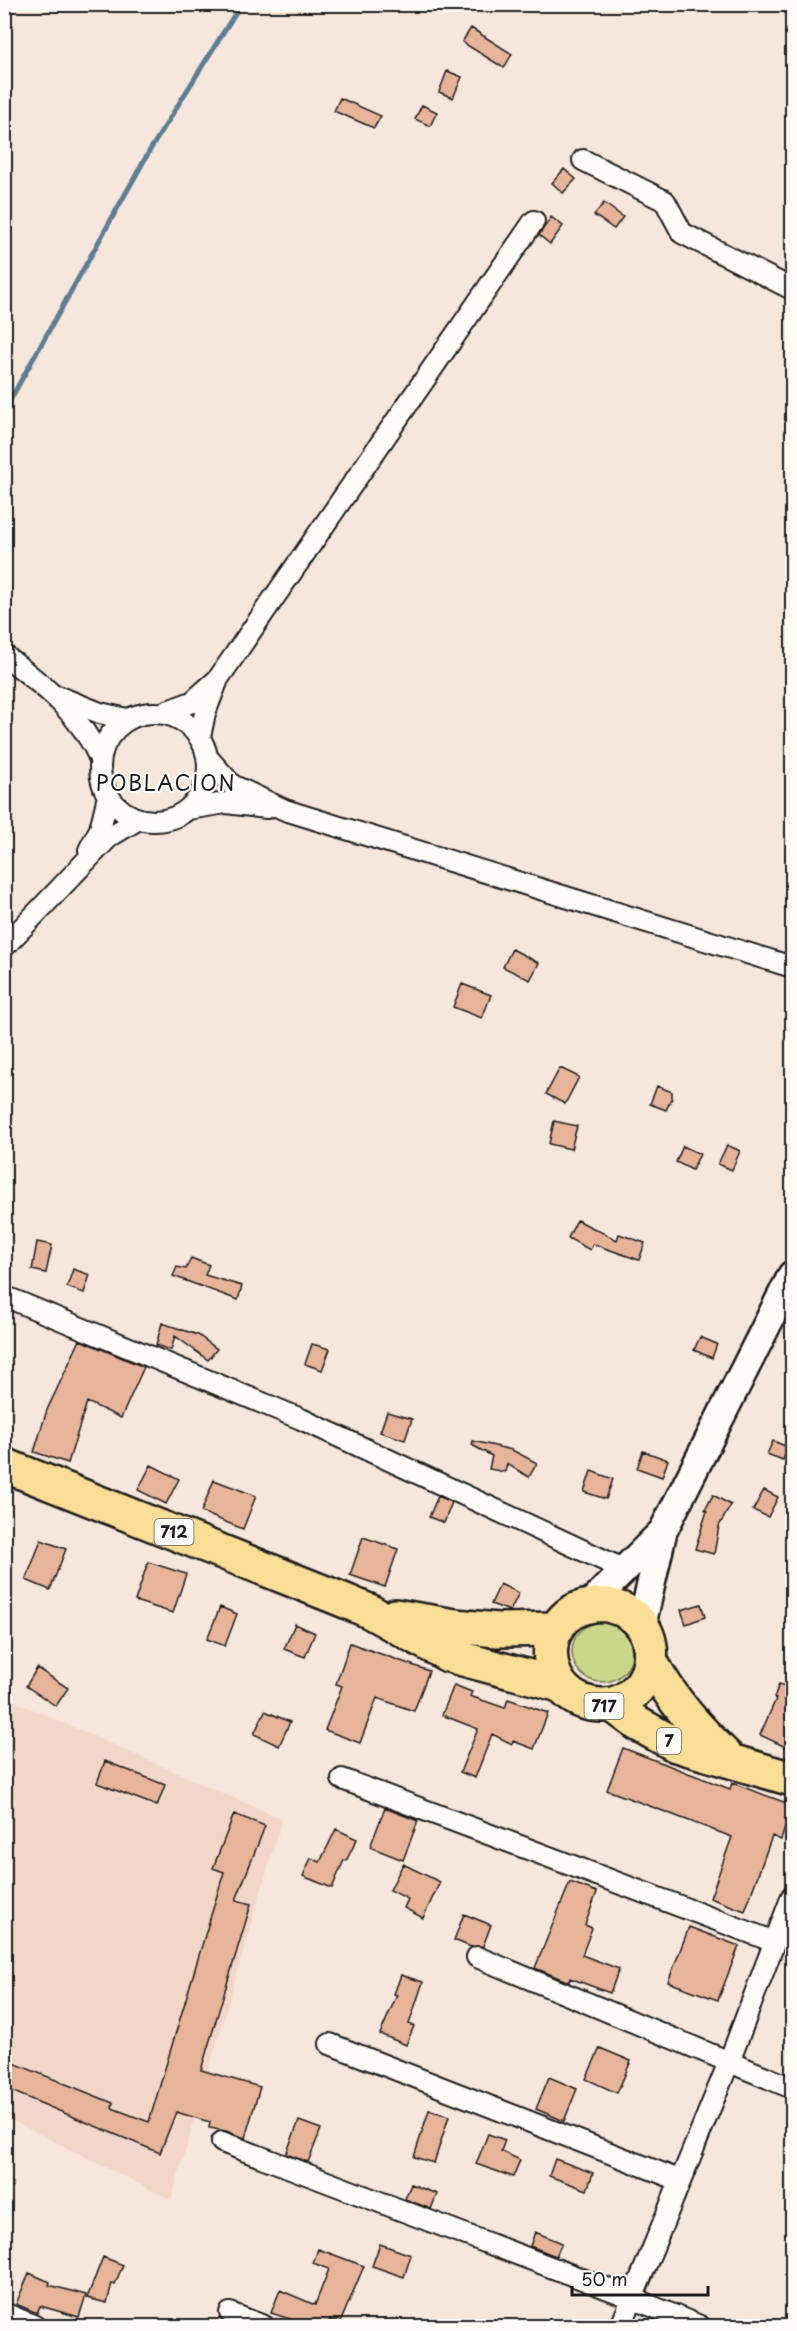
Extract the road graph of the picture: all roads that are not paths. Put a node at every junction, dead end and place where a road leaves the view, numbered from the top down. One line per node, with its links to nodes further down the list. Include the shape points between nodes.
1 (583, 160): 3 (street, via 665,201 682,233)
2 (534, 221): 5 (street)
3 (792, 289)
4 (4, 655): 6 (street)
5 (218, 679): 7 (street, via 192,702); 9 (street)
6 (55, 694): 8 (street, via 100,713); 11 (street, via 89,735)
7 (162, 713): 8 (street, via 150,712); 9 (street, via 184,722)
8 (127, 719): 11 (street, via 109,735)
9 (200, 737): 10 (street)
10 (207, 757): 13 (street, via 204,788); 14 (street, via 232,785)
11 (100, 759): 12 (street, via 102,785)
12 (108, 796): 15 (street, via 118,808); 16 (street, via 100,829)
13 (188, 809): 14 (street, via 226,803); 15 (street, via 165,820)
14 (285, 810): 18 (street)
15 (139, 819): 16 (street, via 109,837)
16 (80, 867): 17 (street)
17 (4, 947)
18 (792, 968)
19 (792, 1275): 22 (main road)
20 (4, 1296): 23 (street, via 301,1419)
21 (4, 1465): 25 (highway, 712)
22 (663, 1531): 23 (main road); 26 (main road)
23 (625, 1570): 24 (main road)
24 (588, 1606): 26 (highway, via 608,1605 627,1611); 27 (highway, via 570,1614)
25 (369, 1611): 27 (highway, 712, via 455,1626); 29 (highway, 712, via 448,1655)
26 (642, 1624): 28 (highway, via 650,1642)
27 (557, 1629): 29 (highway, 717, via 550,1648 551,1668)
28 (651, 1662): 30 (highway, 717, via 645,1681); 31 (highway, 7, via 696,1727)
29 (560, 1685): 30 (highway, 717, via 575,1699)
30 (614, 1706): 31 (highway, 7, via 676,1745)
31 (731, 1761): 33 (highway, 7)
32 (342, 1779): 35 (street)
33 (792, 1779)
34 (792, 1896): 35 (street)
35 (775, 1942): 38 (street)
36 (477, 1957): 38 (street)
37 (330, 2044): 41 (street)
38 (729, 2062): 39 (street); 41 (street)
39 (792, 2088)
40 (222, 2142): 42 (street)
41 (680, 2180): 42 (street)
42 (632, 2298): 47 (street); 48 (street)
43 (4, 2313): 45 (street)
44 (230, 2313): 46 (street)
45 (35, 2326)
46 (264, 2326)
47 (621, 2326)
48 (700, 2326)

